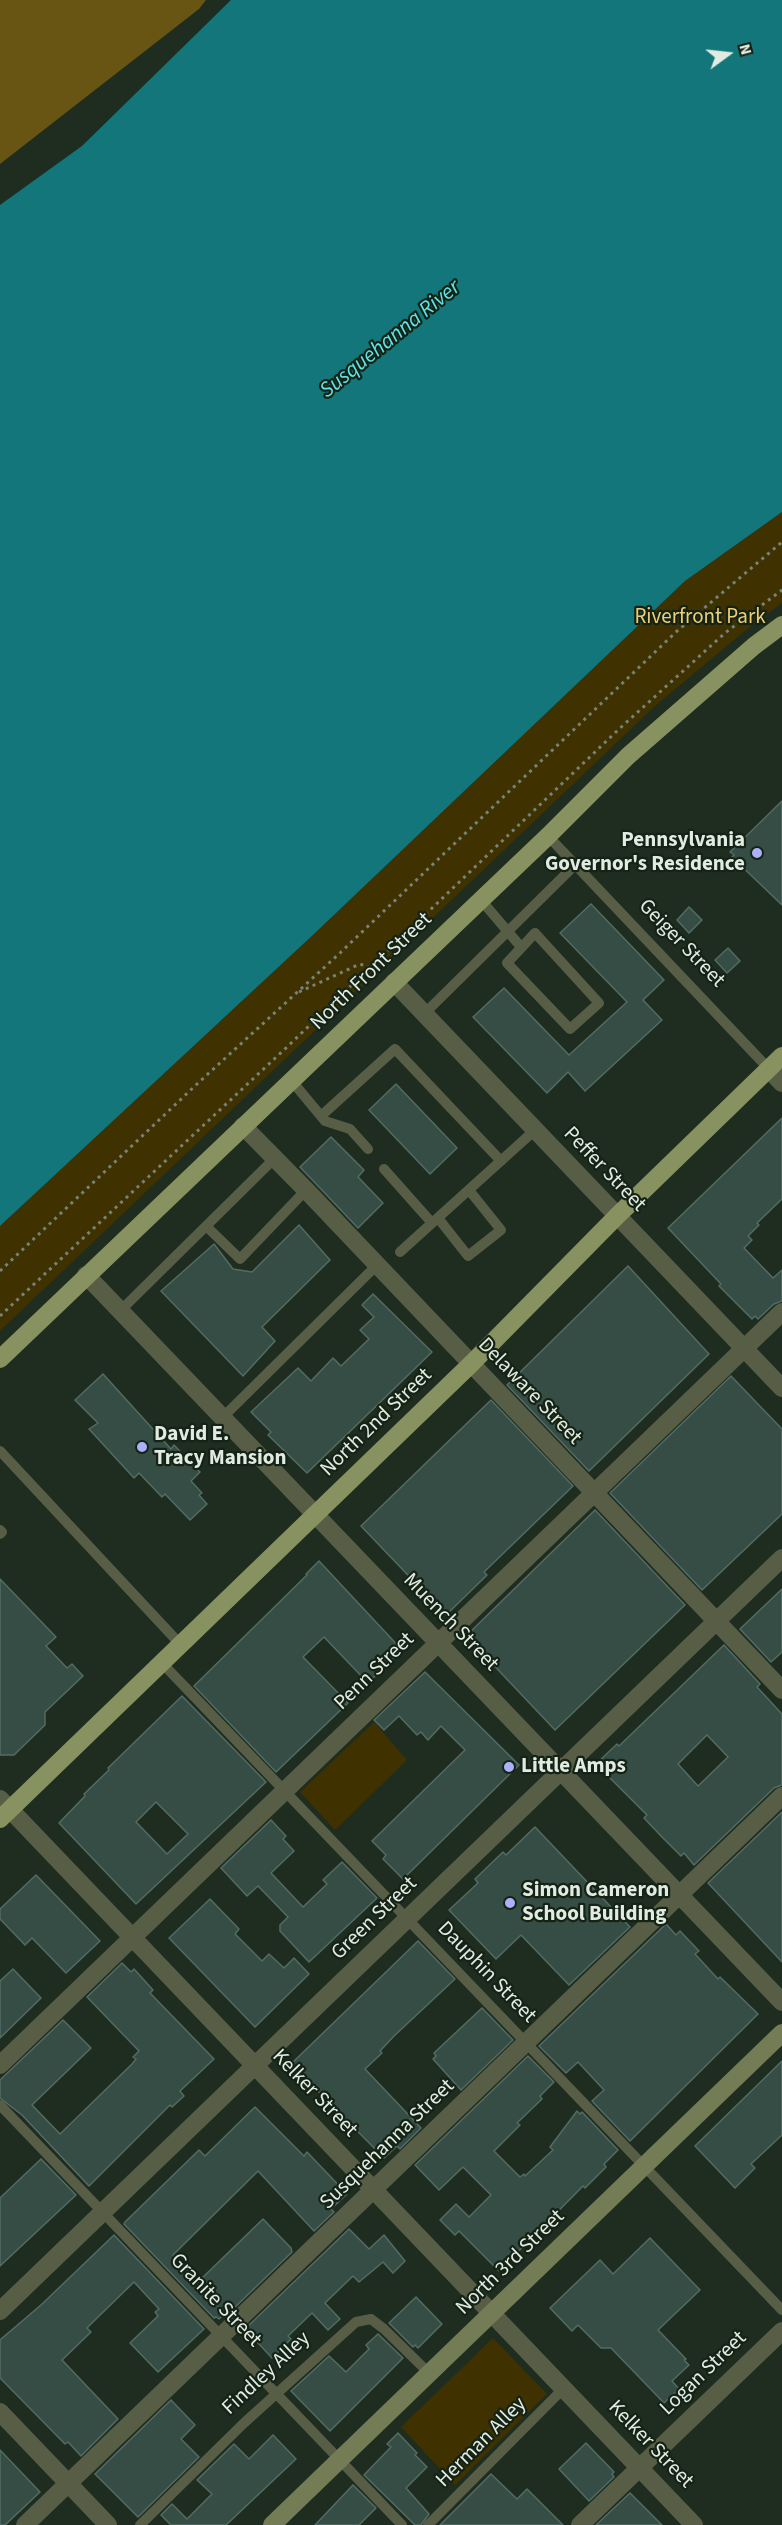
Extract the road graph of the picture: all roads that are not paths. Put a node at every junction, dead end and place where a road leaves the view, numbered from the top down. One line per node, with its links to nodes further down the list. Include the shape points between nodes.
1 (782, 625): 2 (main road, North Front Street, via 627,756)
2 (548, 836): 3 (lane, Geiger Street); 4 (main road, North Front Street)
3 (575, 865): 5 (lane); 10 (lane, Geiger Street)
4 (481, 900): 5 (lane); 7 (main road, North Front Street)
5 (509, 933): 6 (lane); 8 (lane)
6 (521, 947): 6 (lane, via 507,963 570,1029 599,1003 535,933)
7 (394, 982): 8 (street, Peffer Street); 11 (main road, North Front Street)
8 (424, 1014): 15 (street, Peffer Street)
9 (782, 1056): 10 (main road, North 2nd Street)
10 (768, 1068): 12 (street, Geiger Street); 22 (main road, North 2nd Street)
11 (291, 1080): 13 (lane); 14 (main road, North Front Street)
12 (782, 1083)
13 (321, 1116): 16 (lane, via 350,1129); 18 (lane, via 395,1050)
14 (243, 1126): 17 (street, Delaware Street); 27 (main road, North Front Street)
15 (535, 1130): 18 (lane); 22 (street, Peffer Street)
16 (368, 1149)
17 (275, 1158): 20 (street, Delaware Street); 24 (lane)
18 (501, 1161): 21 (lane)
19 (384, 1168): 23 (lane)
20 (306, 1190): 24 (lane, via 240,1259); 26 (street, Delaware Street)
21 (469, 1190): 23 (lane); 23 (lane, via 501,1230 468,1256)
22 (617, 1216): 30 (street, Peffer Street); 32 (main road, North 2nd Street)
23 (435, 1220): 25 (lane)
24 (206, 1226): 28 (lane)
25 (400, 1252)
26 (378, 1265): 32 (street, Delaware Street); 34 (lane)
27 (86, 1275): 28 (street, Muench Street); 31 (main road, North Front Street)
28 (120, 1311): 34 (street, Muench Street)
29 (782, 1312): 30 (street, Penn Street)
30 (744, 1348): 33 (street, Peffer Street); 36 (street, Penn Street)
31 (0, 1359)
32 (471, 1364): 36 (street, Delaware Street); 37 (main road, North 2nd Street)
33 (782, 1388)
34 (222, 1418): 37 (street, Muench Street)
35 (0, 1451): 41 (lane)
36 (594, 1493): 39 (street, Delaware Street); 40 (street, Penn Street)
37 (315, 1514): 40 (street, Muench Street); 41 (main road, North 2nd Street)
38 (782, 1558): 39 (street, Green Street)
39 (717, 1621): 43 (street, Delaware Street); 44 (street, Green Street)
40 (438, 1643): 44 (street, Muench Street); 45 (street, Penn Street)
41 (180, 1644): 42 (main road, North 2nd Street)
42 (162, 1662): 45 (lane, Dauphin Street); 47 (main road, North 2nd Street)
43 (780, 1685)
44 (561, 1771): 48 (street, Muench Street); 49 (street, Green Street)
45 (285, 1791): 49 (lane, Dauphin Street); 50 (street, Penn Street)
46 (782, 1796): 48 (street, Susquehanna Street)
47 (3, 1809): 50 (street, Kelker Street)
48 (679, 1895): 51 (street, Muench Street); 53 (street, Susquehanna Street)
49 (407, 1919): 53 (lane, Dauphin Street); 55 (street, Green Street)
50 (132, 1938): 54 (street, Penn Street); 55 (street, Kelker Street)
51 (782, 2002)
52 (782, 2033): 57 (main road, North 3rd Street)
53 (526, 2043): 57 (lane, Dauphin Street); 58 (street, Susquehanna Street)
54 (0, 2065)
55 (255, 2066): 58 (street, Kelker Street); 59 (street, Green Street)
56 (0, 2105): 59 (lane, Granite Street)
57 (644, 2166): 60 (lane, Dauphin Street); 62 (main road, North 3rd Street)
58 (374, 2190): 62 (street, Kelker Street); 64 (street, Susquehanna Street)
59 (103, 2212): 61 (street, Green Street); 64 (lane, Granite Street)
60 (782, 2310)
61 (0, 2311)
62 (492, 2313): 65 (main road, North 3rd Street); 66 (street, Kelker Street)
63 (782, 2331): 70 (street, Logan Street)
64 (222, 2336): 67 (lane, Granite Street); 71 (street, Susquehanna Street)
65 (429, 2373): 67 (lane, Findley Alley, via 384,2329 371,2319 363,2319 336,2337); 69 (main road, North 3rd Street)
66 (564, 2388): 70 (street, Kelker Street); 77 (lane, Herman Alley)
67 (276, 2393): 69 (lane, Granite Street); 74 (lane, Findley Alley)
68 (0, 2412): 71 (street)
69 (340, 2460): 75 (main road, North 3rd Street); 76 (lane, Granite Street)
70 (640, 2468): 78 (street, Logan Street); 79 (street, Kelker Street)
71 (68, 2484): 72 (street, Susquehanna Street); 73 (street)
72 (25, 2525)
73 (108, 2525)
74 (140, 2525)
75 (272, 2525)
76 (402, 2525)
77 (428, 2525)
78 (580, 2525)
79 (694, 2525)

